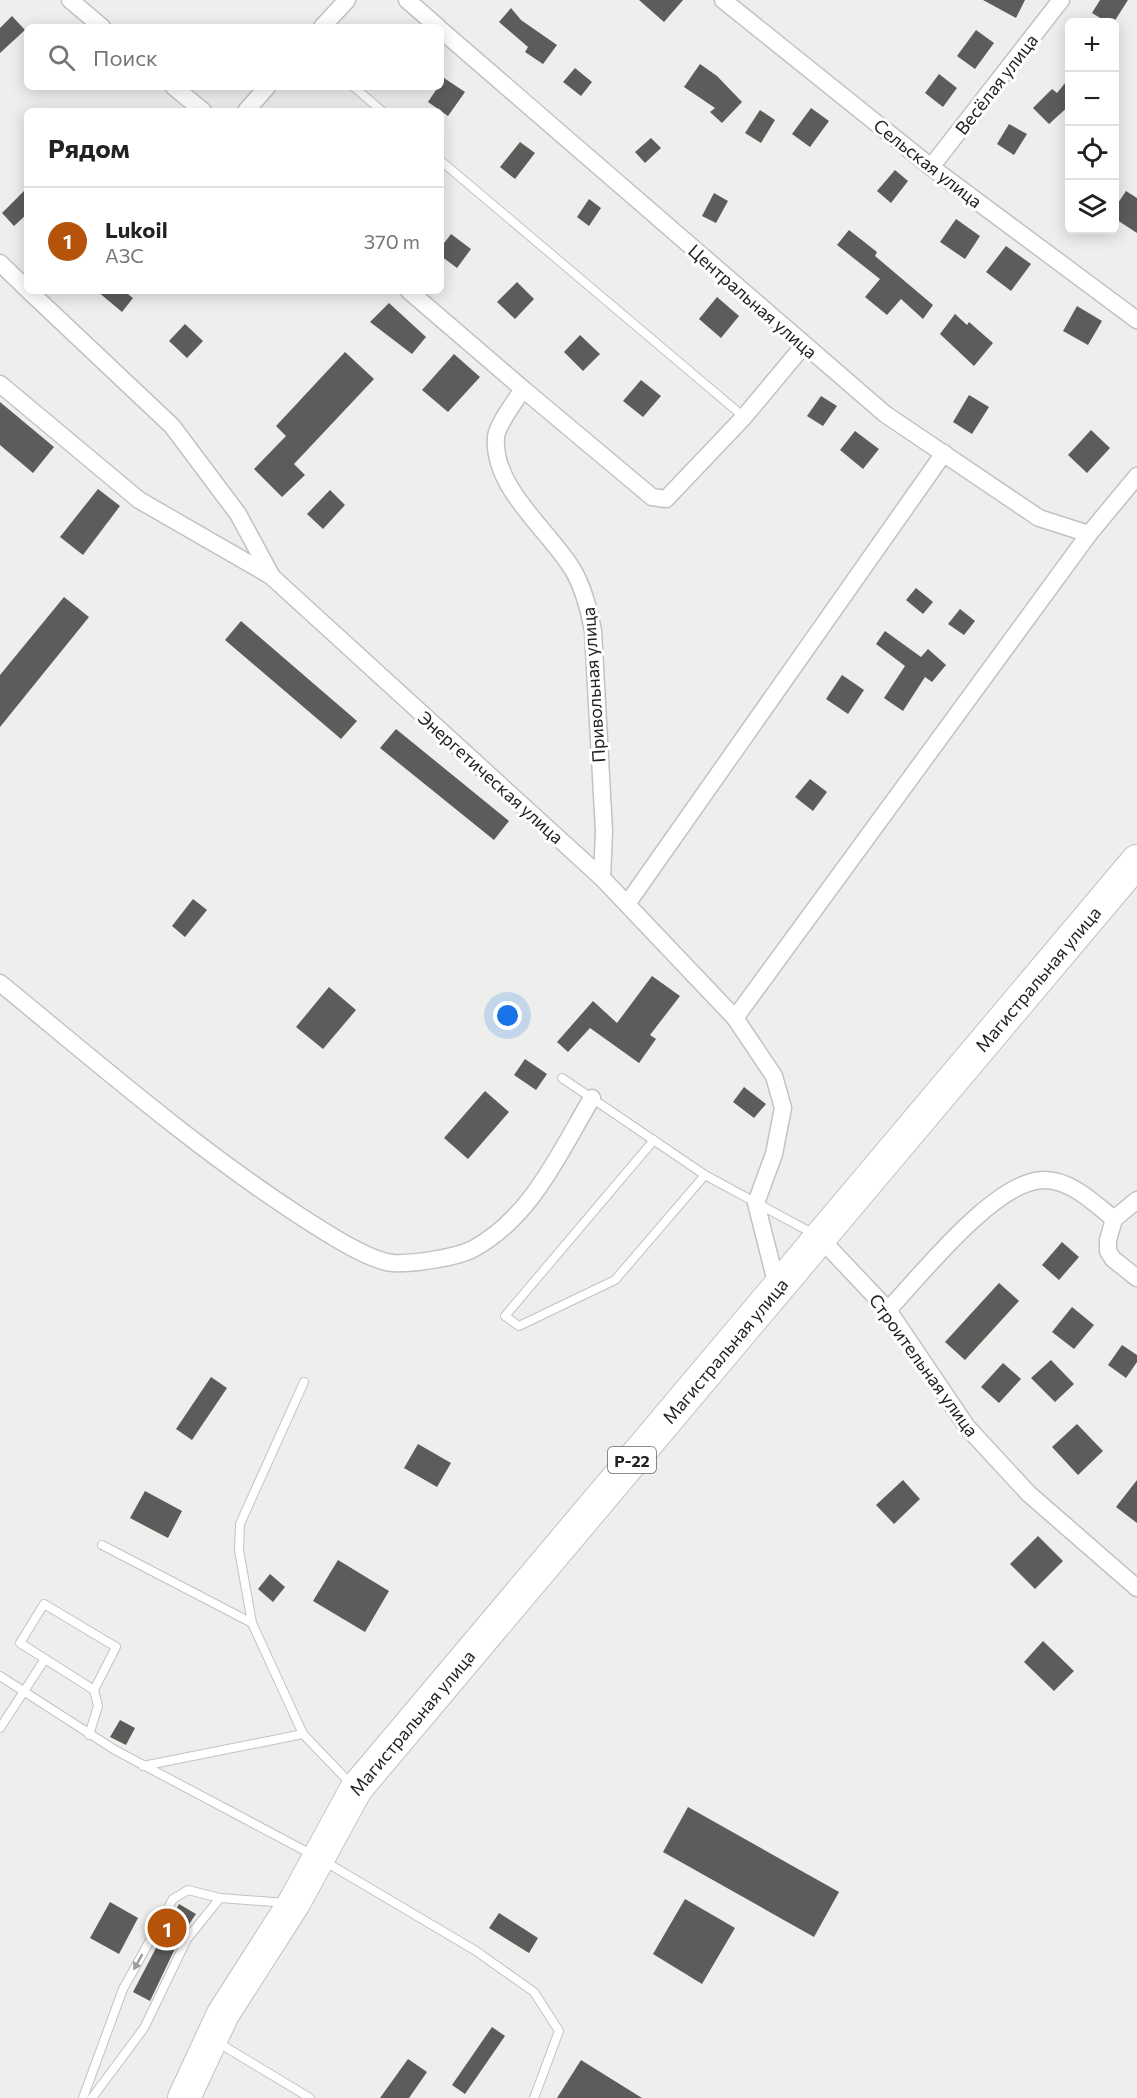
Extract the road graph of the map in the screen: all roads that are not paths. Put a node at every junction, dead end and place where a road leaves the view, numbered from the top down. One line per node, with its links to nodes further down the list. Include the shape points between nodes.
1 (69, 0): 6 (street)
2 (347, 0): 7 (street)
3 (407, 0): 8 (street, Центральная улица)
4 (723, 0): 17 (street, Сельская улица)
5 (1061, 0): 17 (street, Весёлая улица)
6 (98, 24)
7 (325, 24)
8 (434, 24)
9 (444, 32): 23 (street, Центральная улица)
10 (178, 90): 13 (street)
11 (264, 90): 14 (street)
12 (358, 90): 15 (lane)
13 (199, 108)
14 (249, 108)
15 (378, 108)
16 (444, 164): 26 (lane)
17 (931, 168): 22 (street, Сельская улица)
18 (0, 263): 19 (street)
19 (24, 286)
20 (32, 294): 30 (street, via 172,426 238,514)
21 (412, 294): 25 (street)
22 (1137, 321)
23 (804, 345): 26 (street); 27 (street, Центральная улица, via 885,414)
24 (0, 384): 30 (street, Энергетическая улица, via 139,500)
25 (523, 389): 26 (street, via 658,499 672,496); 32 (street, Привольная улица, via 496,434 497,455 518,500 573,570 587,599 593,631 604,831)
26 (744, 417)
27 (944, 453): 29 (street, Центральная улица, via 1039,518); 33 (street)
28 (1137, 476): 29 (street)
29 (1089, 534): 35 (street)
30 (271, 576): 32 (street, Энергетическая улица)
31 (1137, 861): 43 (highway, Магистральная улица / Р-22)
32 (602, 878): 33 (street, Энергетическая улица)
33 (627, 904): 35 (street, Энергетическая улица)
34 (0, 983): 37 (street, via 158,1115 252,1185 328,1234 392,1263 471,1250 504,1228 533,1198)
35 (735, 1018): 41 (street, Энергетическая улица, via 774,1076 783,1108 774,1154)
36 (562, 1078): 37 (lane)
37 (592, 1098): 38 (lane)
38 (654, 1140): 39 (lane); 39 (lane, via 505,1316 519,1326 615,1280)
39 (705, 1174): 41 (lane)
40 (1137, 1200): 42 (street)
41 (756, 1203): 43 (lane); 45 (street)
42 (1114, 1218): 44 (street, via 1108,1251); 46 (street, via 1076,1189 1044,1180 1014,1188 991,1203)
43 (819, 1237): 45 (highway, Магистральная улица / Р-22); 46 (street, Строительная улица)
44 (1137, 1278)
45 (777, 1286): 59 (highway, Магистральная улица / Р-22)
46 (888, 1310): 49 (street, Строительная улица, via 968,1427 1029,1494)
47 (304, 1382): 50 (lane, via 240,1524 239,1550)
48 (102, 1545): 50 (lane)
49 (1137, 1588)
50 (252, 1623): 56 (lane)
51 (45, 1659): 53 (lane); 53 (lane, via 21,1643 44,1604 116,1647); 54 (lane)
52 (0, 1676): 54 (lane)
53 (94, 1690): 57 (lane, via 98,1706)
54 (23, 1691): 55 (lane); 57 (lane)
55 (0, 1728)
56 (303, 1734): 58 (lane); 59 (lane)
57 (89, 1735): 58 (lane)
58 (143, 1766): 60 (lane)
59 (356, 1790): 60 (highway, Магистральная улица / Р-22)
60 (317, 1857): 62 (highway, Магистральная улица / Р-22); 68 (lane, via 476,1951 534,1992 559,2031)
61 (220, 1898): 62 (lane); 64 (lane, one-way to 64, via 188,1890 173,1899 123,1989); 65 (lane, via 187,1939 144,2028)
62 (294, 1903): 63 (highway, Магистральная улица / Р-22, via 223,2014)
63 (212, 2039): 66 (highway, Магистральная улица / Р-22); 67 (lane)
64 (83, 2098)
65 (92, 2098)
66 (184, 2098)
67 (310, 2098)
68 (534, 2098)

